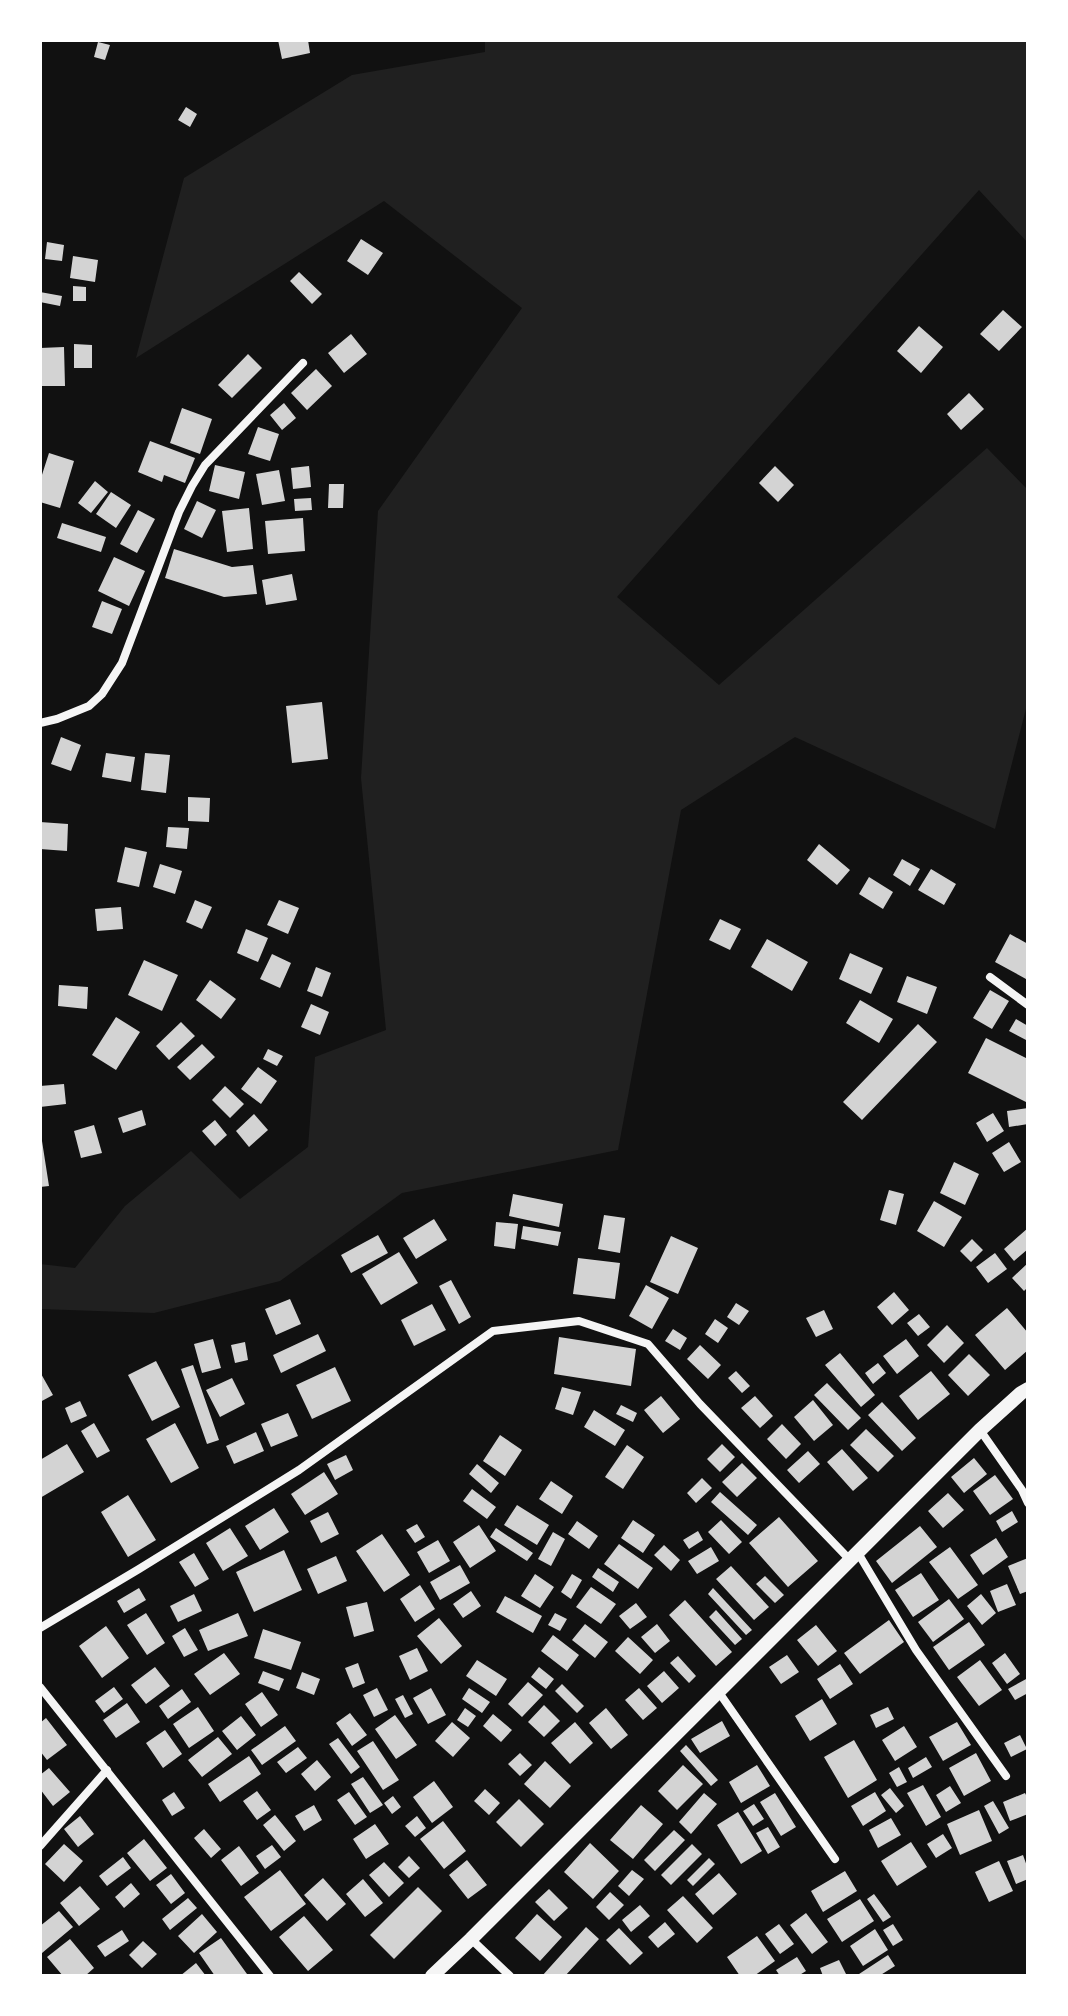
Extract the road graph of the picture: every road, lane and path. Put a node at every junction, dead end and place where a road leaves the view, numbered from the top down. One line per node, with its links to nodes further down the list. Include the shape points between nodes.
1 (303, 363): 2 (street, via 205,465 192,486 122,663 102,694 89,706)
2 (40, 723)
3 (990, 977): 4 (street)
4 (1028, 1005)
5 (1028, 1389): 6 (highway)
6 (980, 1430): 7 (street); 8 (highway)
7 (1028, 1503)
8 (854, 1557): 9 (street, via 700,1404 648,1344 579,1321 493,1331 299,1470); 11 (highway); 13 (street)
9 (40, 1628)
10 (40, 1687): 12 (street)
11 (718, 1691): 15 (street); 16 (highway)
12 (107, 1770): 14 (street); 17 (street)
13 (1006, 1776)
14 (40, 1846)
15 (835, 1859)
16 (471, 1939): 18 (highway); 19 (street)
17 (270, 1976)
18 (432, 1976)
19 (510, 1976)

